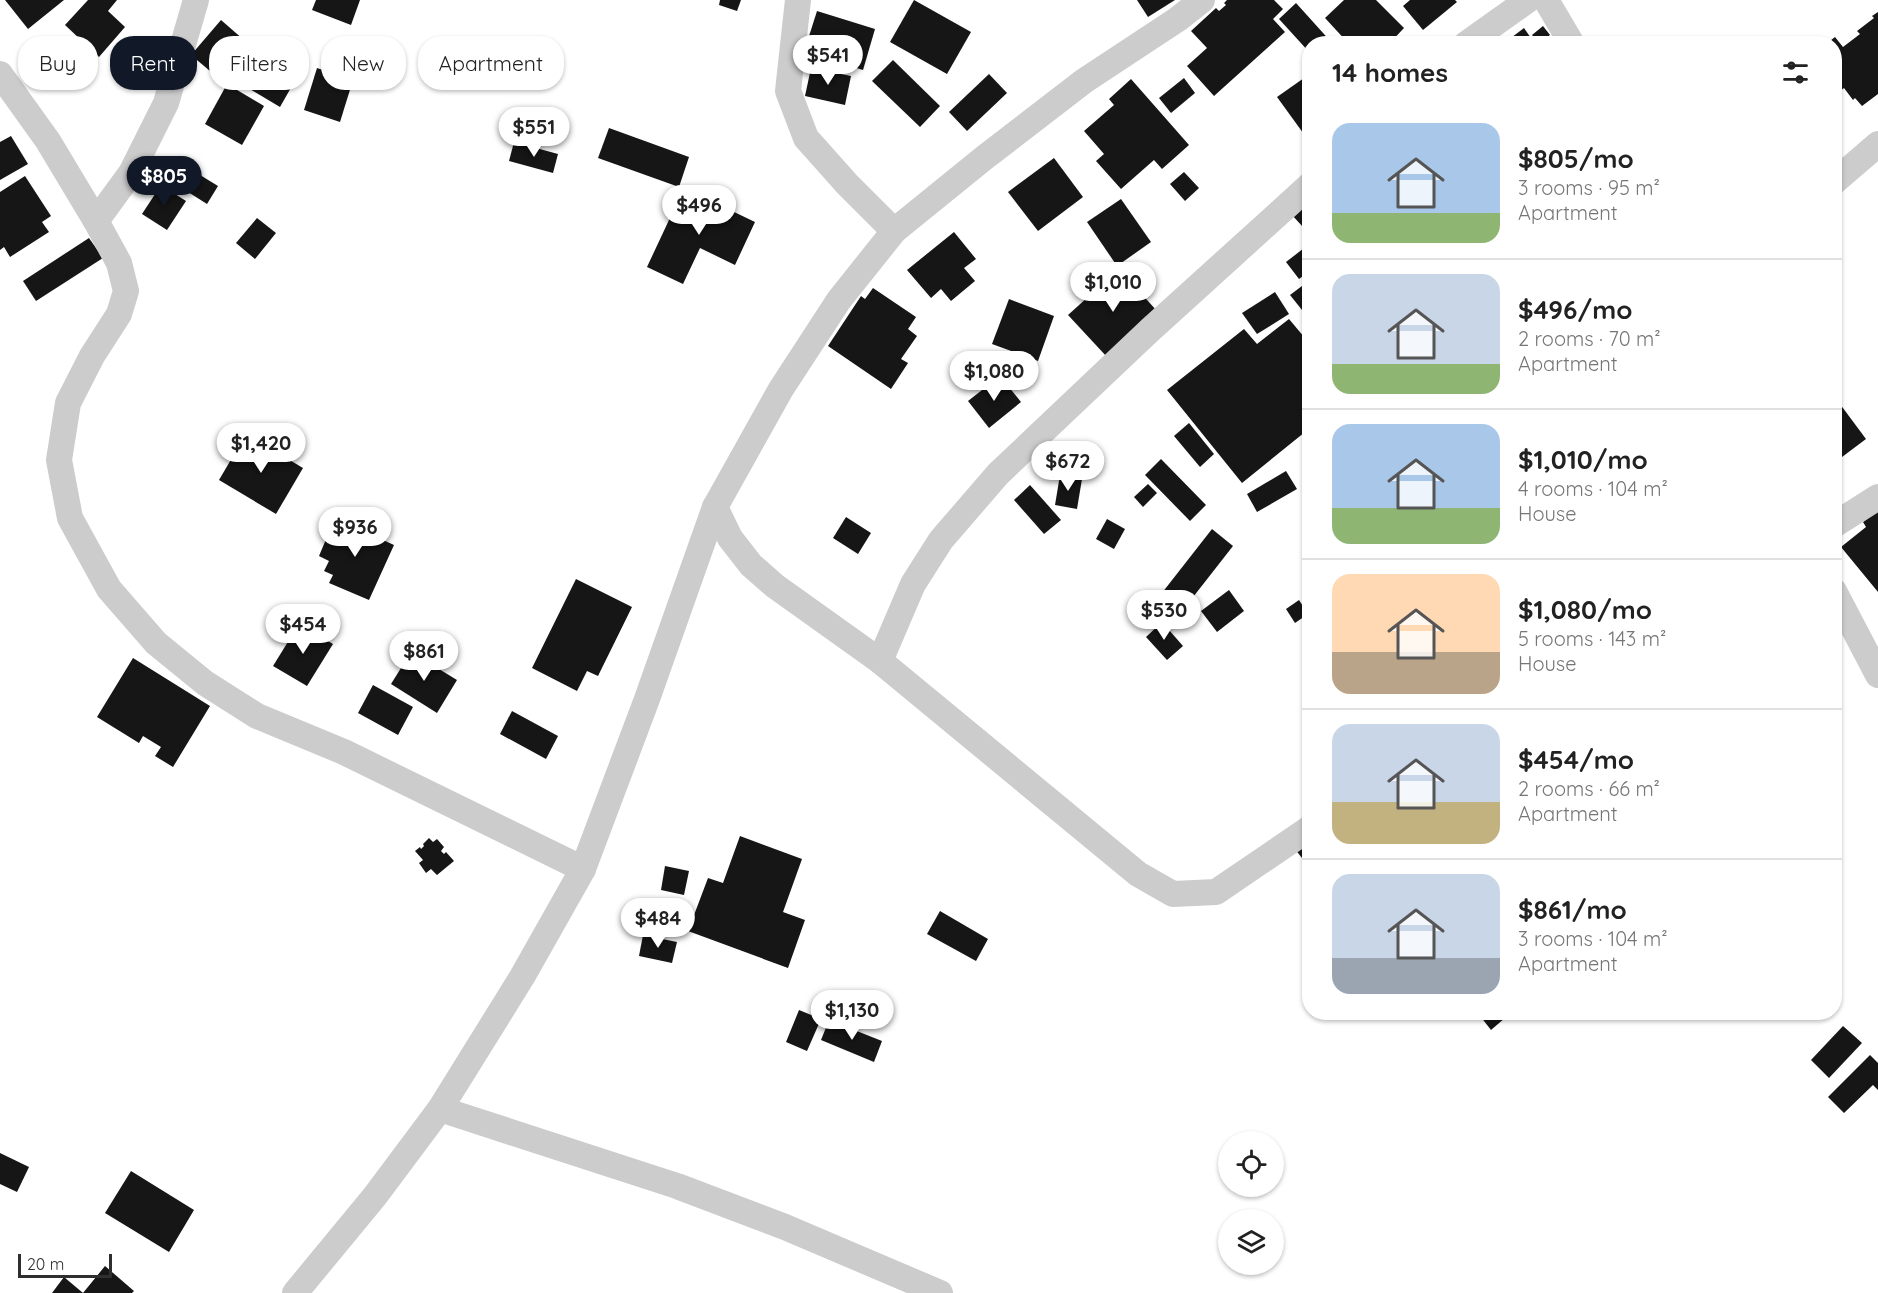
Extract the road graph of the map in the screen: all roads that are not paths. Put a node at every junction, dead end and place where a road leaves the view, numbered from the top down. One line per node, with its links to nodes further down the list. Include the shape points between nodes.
1 (196, 0): 12 (street, via 166,103 131,172)
2 (798, 0): 13 (street, via 788,91 806,138)
3 (1202, 0): 13 (street, via 1084,81)
4 (1528, 0): 6 (street)
5 (1546, 0): 7 (street)
6 (1477, 36)
7 (1567, 36)
8 (0, 74): 12 (street, via 48,141)
9 (1878, 144): 10 (street)
10 (1842, 175)
11 (1302, 192): 18 (street, via 998,474 941,540 912,584)
12 (96, 221): 21 (street, via 118,263 126,291 119,314 68,403 58,460 70,518 109,589 156,643 205,683 257,716 386,772)
13 (894, 231): 15 (street, via 839,300 781,389)
14 (1878, 496): 16 (street)
15 (715, 507): 18 (street, via 730,538 751,565); 21 (street)
16 (1842, 520)
17 (1842, 606): 19 (street)
18 (880, 661): 20 (street, via 1138,874 1173,894 1216,892)
19 (1878, 675)
20 (1302, 833)
21 (583, 869): 22 (street, via 522,977)
22 (440, 1108): 23 (street, via 375,1196); 24 (street, via 677,1186)
23 (295, 1293)
24 (940, 1293)

